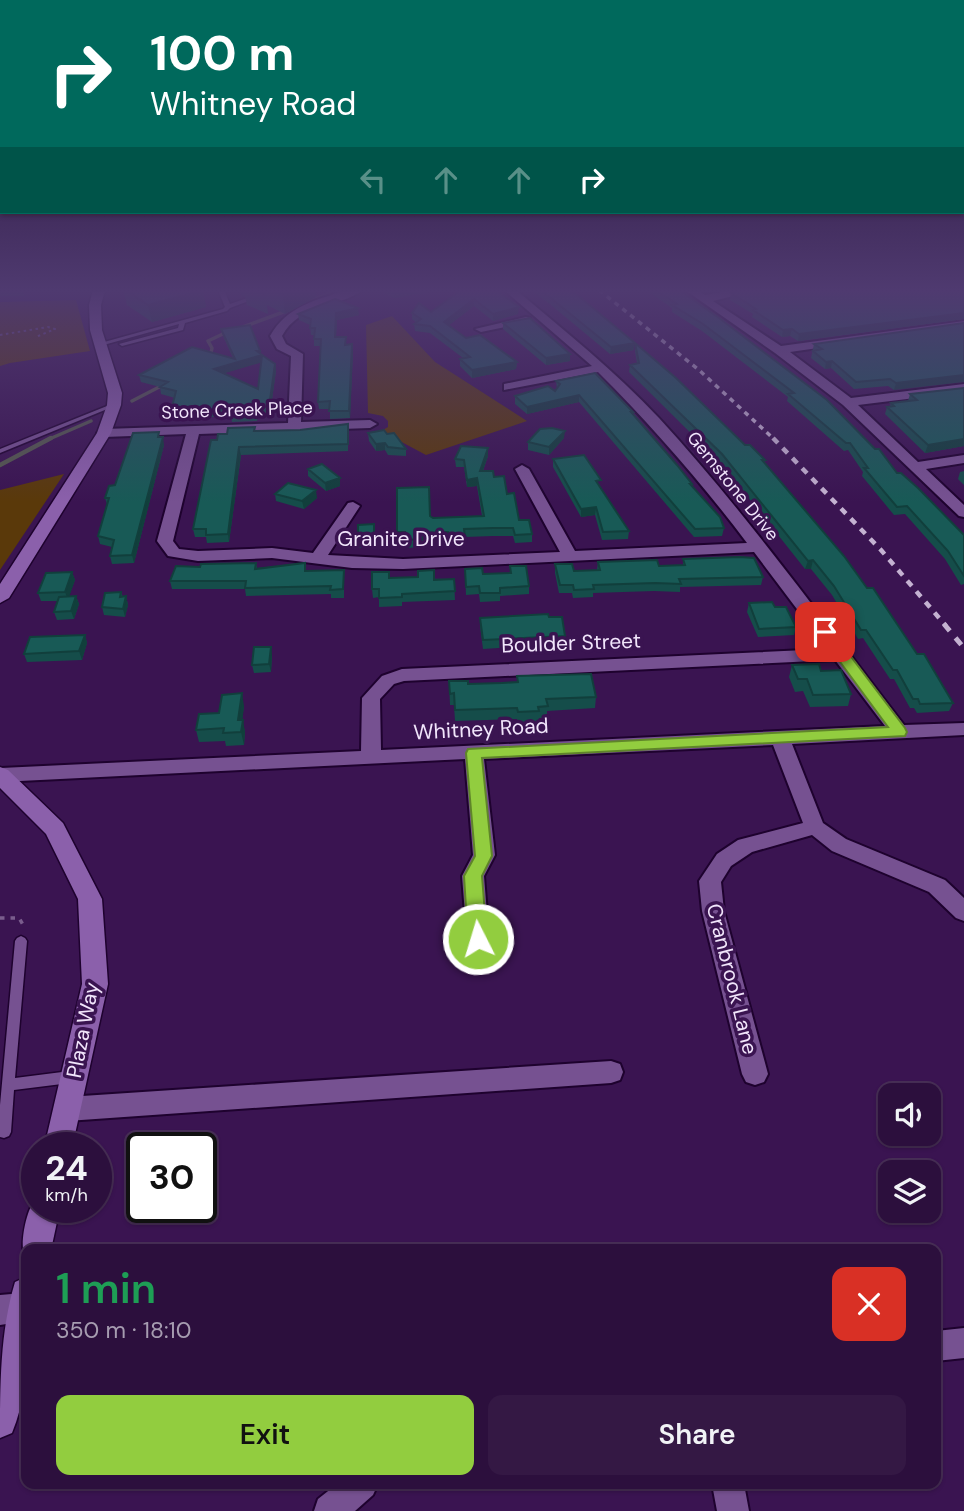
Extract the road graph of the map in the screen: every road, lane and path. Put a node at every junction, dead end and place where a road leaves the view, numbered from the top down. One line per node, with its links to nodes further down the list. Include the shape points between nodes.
1 (105, 361): 9 (main road)
2 (297, 361): 11 (street)
3 (592, 361): 5 (street, Gemstone Drive)
4 (793, 361): 8 (street)
5 (601, 368): 6 (street); 20 (street, Gemstone Drive, via 662,430)
6 (508, 387)
7 (964, 388): 8 (street)
8 (848, 402): 16 (street)
9 (114, 405): 13 (main road); 14 (lane)
10 (370, 424): 11 (street, Stone Creek Place)
11 (294, 426): 12 (street, Stone Creek Place)
12 (194, 429): 13 (street, Stone Creek Place); 22 (street, Granite Drive, via 165,541 174,553)
13 (104, 433): 23 (main road)
14 (0, 451)
15 (964, 459): 16 (street)
16 (917, 466): 19 (street)
17 (522, 469): 21 (street)
18 (353, 506): 22 (street)
19 (964, 513)
20 (758, 547): 21 (street, Granite Drive); 24 (street, Gemstone Drive)
21 (570, 556): 22 (street, Granite Drive, via 403,564)
22 (318, 558)
23 (0, 598)
24 (842, 654): 26 (street, Gemstone Drive); 29 (street, Boulder Street, via 402,675 388,680 371,698)
25 (964, 729): 26 (street, Whitney Road)
26 (900, 732): 27 (street, Whitney Road)
27 (780, 738): 28 (street, Whitney Road); 31 (street)
28 (474, 753): 29 (street, Whitney Road); 34 (street, via 484,856 473,876)
29 (371, 757): 30 (street, Whitney Road)
30 (0, 775): 38 (main road, Plaza Way, via 55,829 90,899 95,984)
31 (815, 827): 32 (street, via 839,845 937,886); 37 (street, Cranbrook Lane, via 745,846 724,860 710,881 713,911)
32 (964, 912)
33 (0, 918): 35 (path, via 22,919)
34 (478, 939)
35 (21, 941): 39 (lane)
36 (611, 1072): 40 (street)
37 (755, 1074)
38 (74, 1076): 39 (lane); 40 (main road, Plaza Way)
39 (8, 1085): 41 (lane)
40 (67, 1109): 42 (main road, Plaza Way)
41 (4, 1132)
42 (62, 1132)
43 (42, 1223): 44 (main road)
44 (37, 1244)
45 (16, 1304): 48 (main road)
46 (964, 1343): 47 (street)
47 (941, 1345)
48 (0, 1421)
49 (356, 1489): 51 (street)
50 (728, 1489): 52 (street)
51 (331, 1511)
52 (733, 1511)

